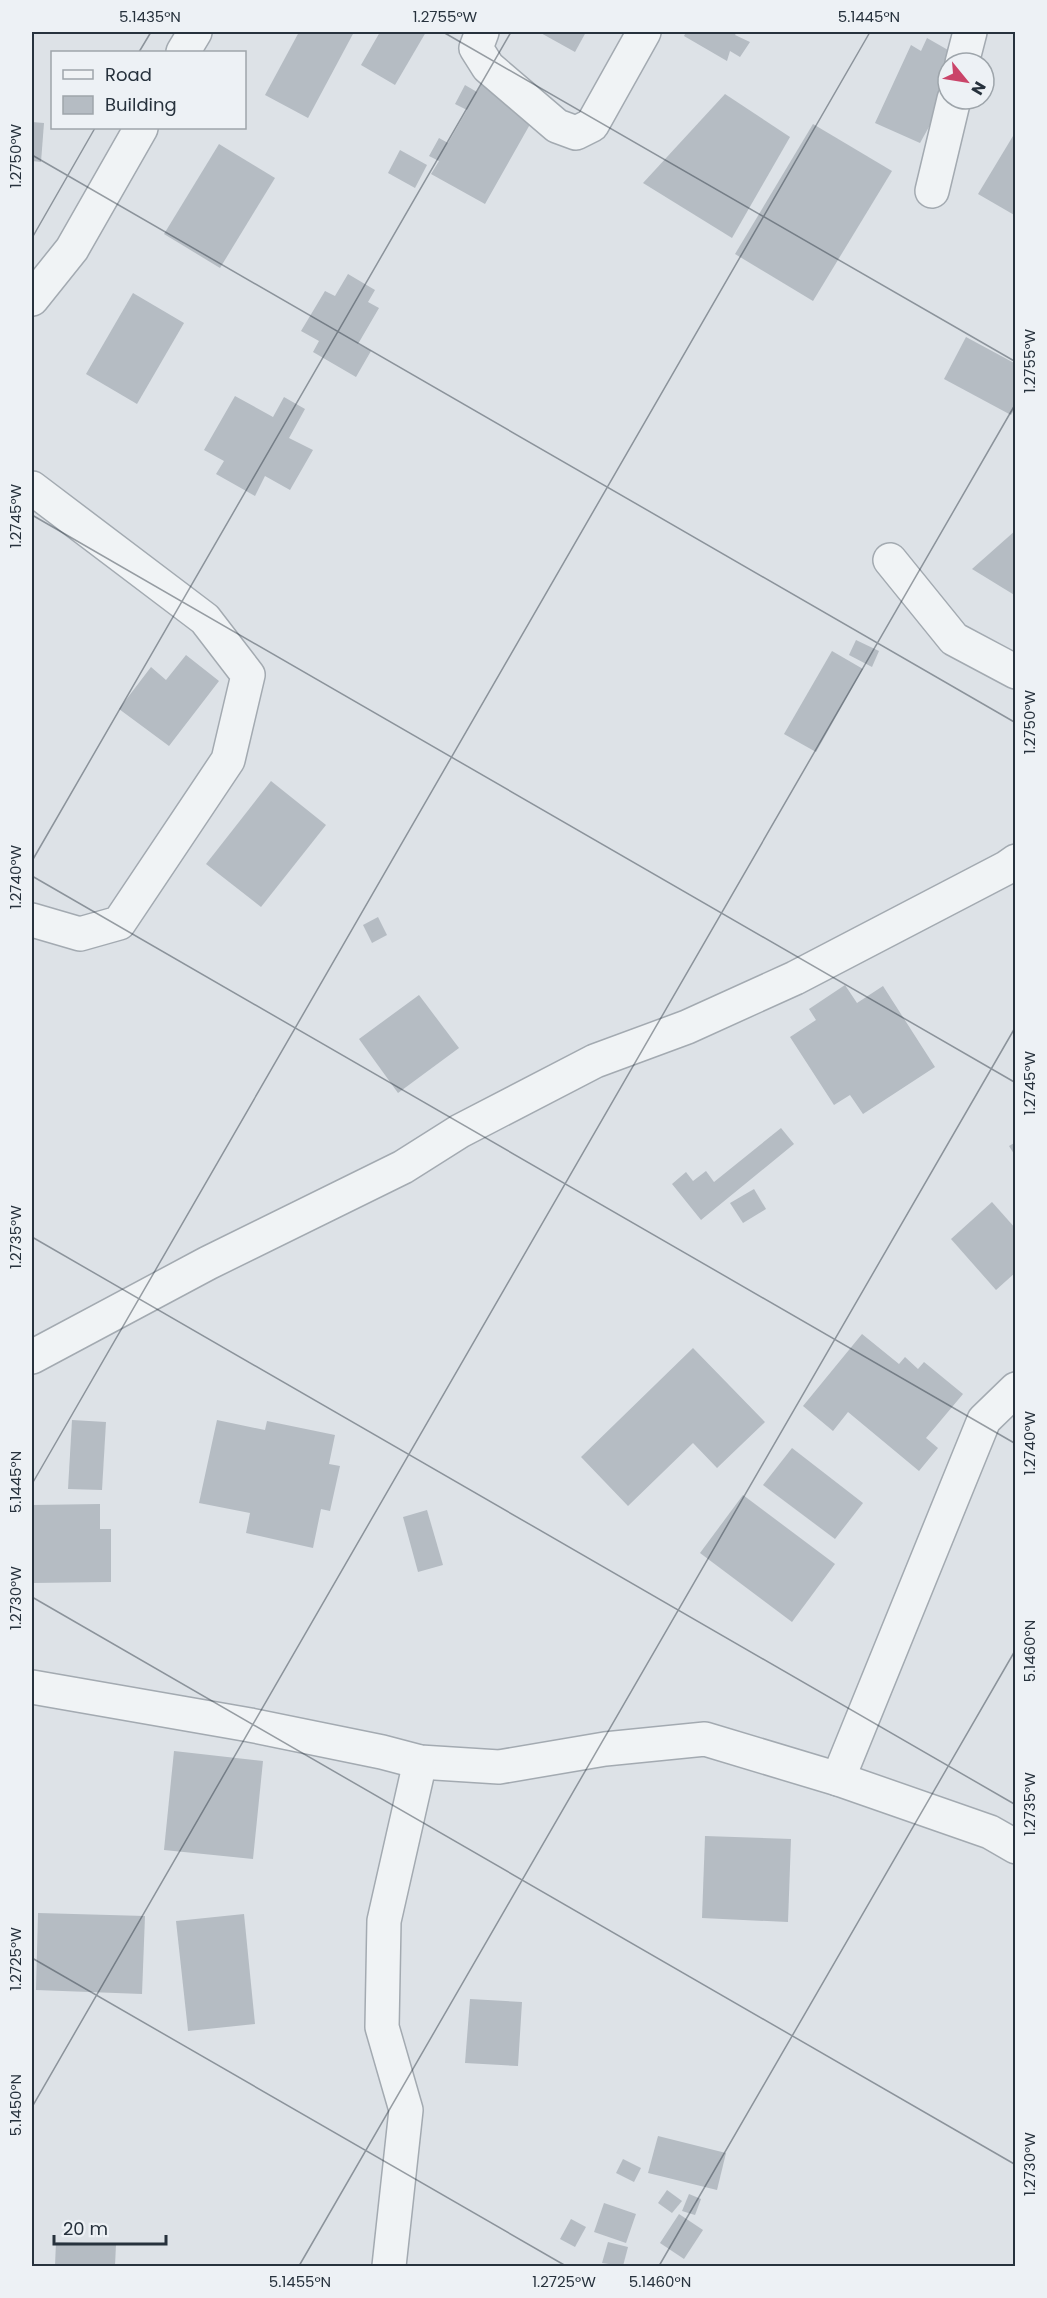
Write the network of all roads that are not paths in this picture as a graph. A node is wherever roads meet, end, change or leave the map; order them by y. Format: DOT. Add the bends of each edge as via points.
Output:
graph roads {
  1 [pos="195,32"];
  2 [pos="482,32"];
  3 [pos="644,32"];
  4 [pos="970,32"];
  5 [pos="184,51"];
  6 [pos="965,51"];
  7 [pos="951,111"];
  8 [pos="140,129"];
  9 [pos="932,191"];
  10 [pos="32,299"];
  11 [pos="32,488"];
  12 [pos="890,560"];
  13 [pos="1016,672"];
  14 [pos="1016,861"];
  15 [pos="32,920"];
  16 [pos="32,1357"];
  17 [pos="1016,1389"];
  18 [pos="32,1687"];
  19 [pos="420,1762"];
  20 [pos="838,1779"];
  21 [pos="1016,1846"];
  22 [pos="389,2266"];
  1 -- 5 [label="street"];
  2 -- 3 [label="street" via="477,48 488,67 558,126 576,133 592,125"];
  4 -- 6 [label="street"];
  7 -- 9 [label="street"];
  8 -- 10 [label="street" via="72,249"];
  11 -- 15 [label="street" via="205,619 248,675 228,759 120,923 80,934"];
  12 -- 13 [label="street" via="954,639"];
  14 -- 16 [label="street" via="795,978 687,1027 595,1061 460,1131 403,1167 208,1263"];
  17 -- 20 [label="street" via="984,1420"];
  18 -- 19 [label="street" via="250,1725"];
  19 -- 20 [label="street" via="499,1767 605,1749 705,1739"];
  19 -- 22 [label="street" via="384,1921 382,2026 406,2110"];
  20 -- 21 [label="street" via="990,1832"];
}
